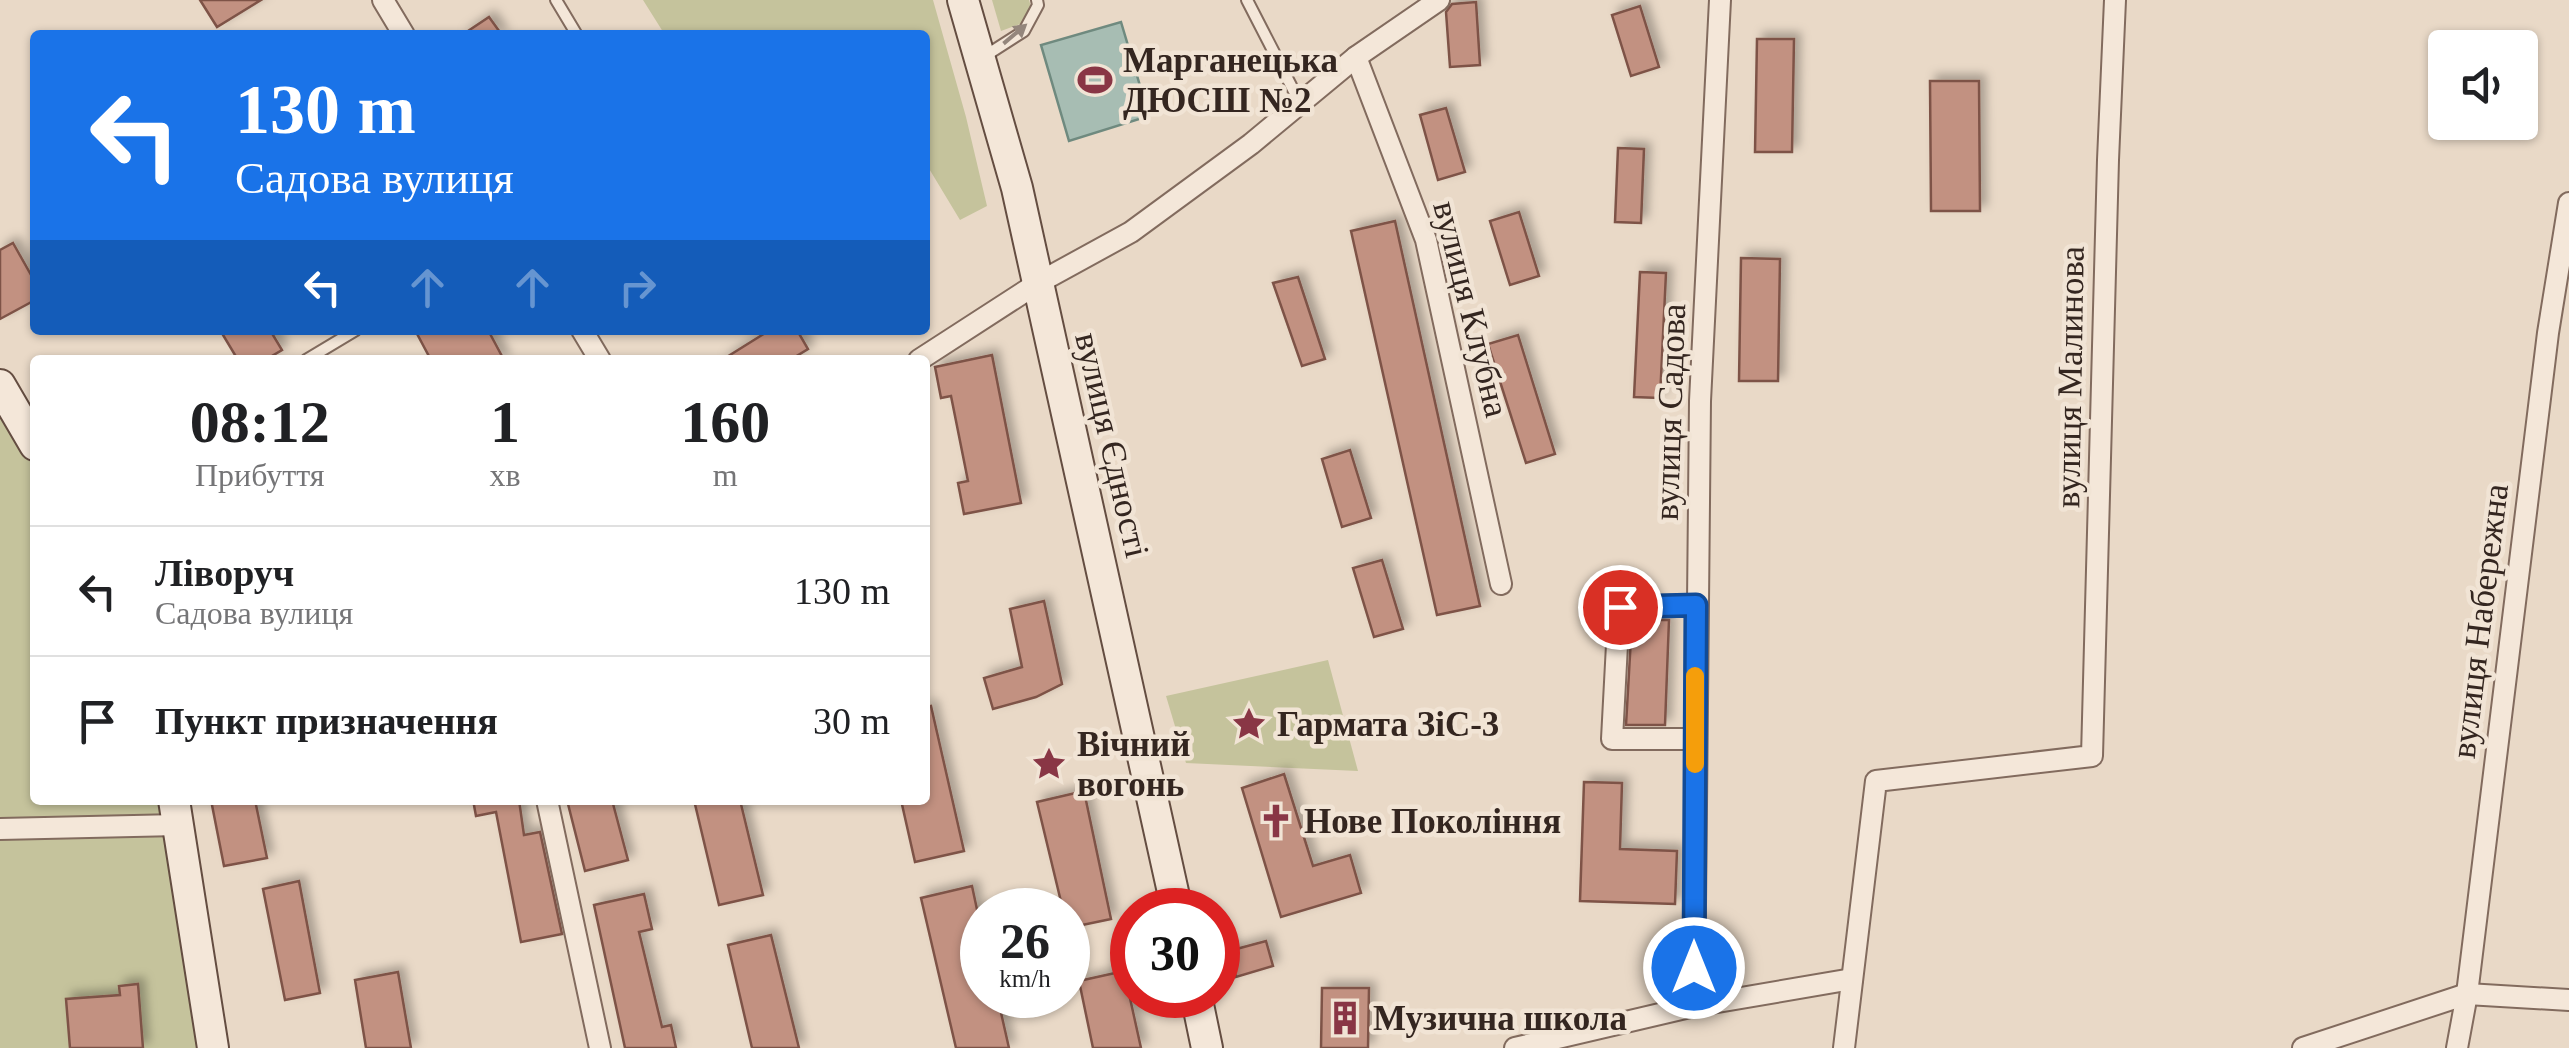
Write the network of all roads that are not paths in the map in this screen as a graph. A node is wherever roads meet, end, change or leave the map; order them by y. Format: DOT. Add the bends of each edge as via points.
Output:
graph roads {
  1 [pos="556,0"];
  2 [pos="964,0"];
  3 [pos="1037,0"];
  4 [pos="1247,0"];
  5 [pos="1439,0"];
  6 [pos="1720,0"];
  7 [pos="2115,0"];
  8 [pos="388,2"];
  9 [pos="402,30"];
  10 [pos="574,30"];
  11 [pos="1356,57"];
  12 [pos="980,59"];
  13 [pos="1300,103"];
  14 [pos="2569,203"];
  15 [pos="1038,283"];
  16 [pos="348,335"];
  17 [pos="314,355"];
  18 [pos="927,355"];
  19 [pos="0,385"];
  20 [pos="30,436"];
  21 [pos="1501,584"];
  22 [pos="1696,605"];
  23 [pos="1695,740"];
  24 [pos="548,805"];
  25 [pos="176,813"];
  26 [pos="0,829"];
  27 [pos="1172,888"];
  28 [pos="1852,980"];
  29 [pos="2467,994"];
  30 [pos="2569,1000"];
  31 [pos="1694,1006"];
  32 [pos="1201,1018"];
  33 [pos="213,1048"];
  34 [pos="600,1048"];
  35 [pos="1208,1048"];
  36 [pos="1515,1048"];
  37 [pos="1844,1048"];
  38 [pos="2303,1048"];
  39 [pos="2457,1048"];
  1 -- 10 [label="lane"];
  2 -- 12 [label="street, вулиця Єдності"];
  12 -- 3 [label="lane, one-way" via="1024,31"];
  4 -- 13 [label="lane"];
  5 -- 11 [label="street"];
  6 -- 22 [label="street, вулиця Садова"];
  7 -- 28 [label="street, вулиця Малинова" via="2092,756 1876,781"];
  8 -- 9 [label="street"];
  11 -- 13 [label="street"];
  11 -- 21 [label="street, вулиця Клубна" via="1426,240"];
  12 -- 15 [label="street, вулиця Єдності"];
  13 -- 15 [label="street" via="1131,232"];
  14 -- 29 [label="street, вулиця Набережна"];
  15 -- 18 [label="street"];
  15 -- 27 [label="street, вулиця Єдності"];
  16 -- 17 [label="lane"];
  19 -- 20 [label="street"];
  22 -- 23 [label="street, вулиця Садова"];
  22 -- 23 [label="street" via="1620,607 1612,739"];
  23 -- 31 [label="street, вулиця Садова"];
  24 -- 34 [label="street"];
  25 -- 26 [label="street"];
  25 -- 33 [label="street"];
  28 -- 31 [label="street"];
  28 -- 37 [label="street"];
  29 -- 30 [label="street"];
  29 -- 38 [label="street"];
  29 -- 39 [label="street, вулиця Набережна"];
  31 -- 36 [label="street"];
  32 -- 35 [label="street"];
}
